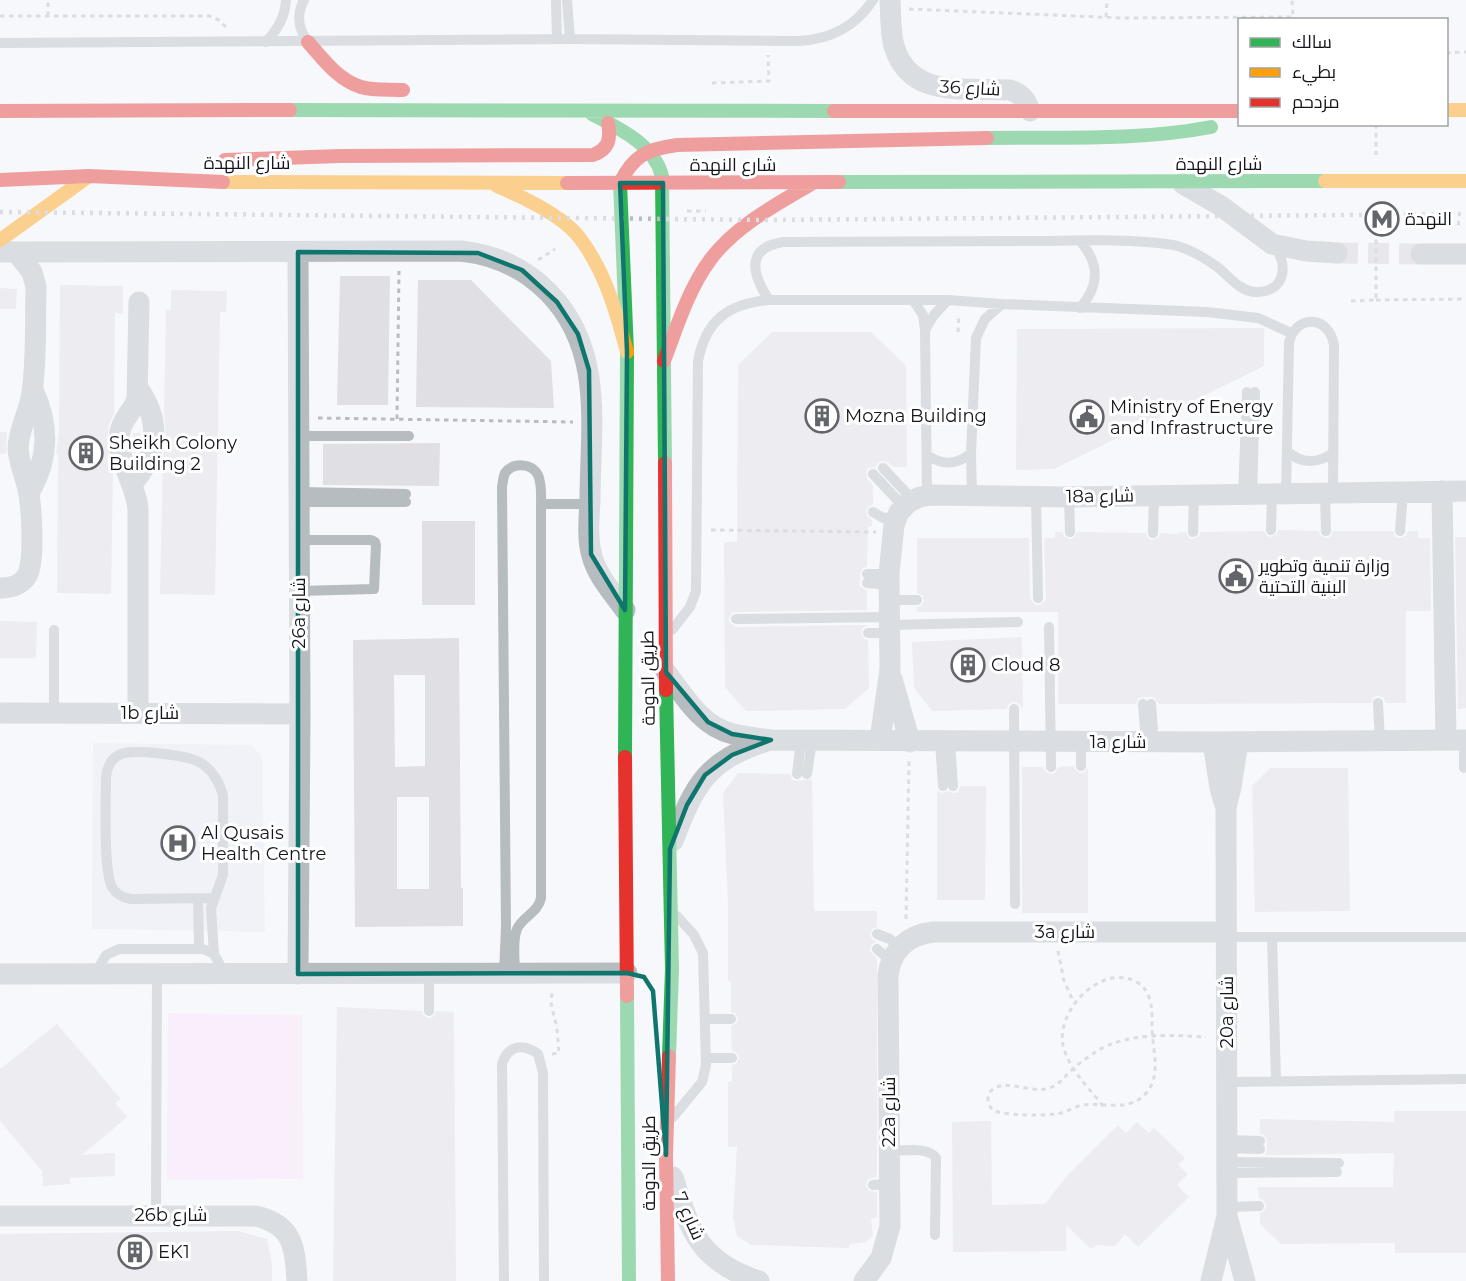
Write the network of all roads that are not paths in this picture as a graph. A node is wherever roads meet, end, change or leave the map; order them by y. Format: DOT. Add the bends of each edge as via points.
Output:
graph roads {
  1 [pos="286,0"];
  2 [pos="304,0"];
  3 [pos="556,0"];
  4 [pos="567,0"];
  5 [pos="873,0"];
  6 [pos="894,4"];
  7 [pos="556,39"];
  8 [pos="570,39"];
  9 [pos="0,42"];
  10 [pos="266,42"];
  11 [pos="308,42"];
  12 [pos="434,109"];
  13 [pos="1448,110"];
  14 [pos="1466,110"];
  15 [pos="0,111"];
  16 [pos="587,111"];
  17 [pos="1030,111"];
  18 [pos="1238,111"];
  19 [pos="1238,121"];
  20 [pos="608,123"];
  21 [pos="648,151"];
  22 [pos="212,161"];
  23 [pos="162,166"];
  24 [pos="89,177"];
  25 [pos="114,178"];
  26 [pos="0,180"];
  27 [pos="1466,181"];
  28 [pos="487,182"];
  29 [pos="814,182"];
  30 [pos="1180,182"];
  31 [pos="620,183"];
  32 [pos="663,183"];
  33 [pos="1080,241"];
  34 [pos="1272,244"];
  35 [pos="5,248"];
  36 [pos="298,252"];
  37 [pos="1337,253"];
  38 [pos="1421,254"];
  39 [pos="1466,254"];
  40 [pos="769,300"];
  41 [pos="913,300"];
  42 [pos="948,300"];
  43 [pos="139,302"];
  44 [pos="1002,304"];
  45 [pos="1080,308"];
  46 [pos="926,330"];
  47 [pos="1292,333"];
  48 [pos="627,352"];
  49 [pos="664,361"];
  50 [pos="138,388"];
  51 [pos="1251,392"];
  52 [pos="298,427"];
  53 [pos="409,433"];
  54 [pos="1287,451"];
  55 [pos="971,453"];
  56 [pos="1333,453"];
  57 [pos="927,455"];
  58 [pos="878,471"];
  59 [pos="132,484"];
  60 [pos="1442,491"];
  61 [pos="1466,491"];
  62 [pos="1403,492"];
  63 [pos="1263,494"];
  64 [pos="1329,494"];
  65 [pos="972,495"];
  66 [pos="1154,495"];
  67 [pos="1194,495"];
  68 [pos="1036,496"];
  69 [pos="1069,496"];
  70 [pos="298,497"];
  71 [pos="406,498"];
  72 [pos="541,504"];
  73 [pos="590,504"];
  74 [pos="906,510"];
  75 [pos="873,512"];
  76 [pos="1271,530"];
  77 [pos="1326,531"];
  78 [pos="1400,531"];
  79 [pos="1070,532"];
  80 [pos="1193,532"];
  81 [pos="1153,533"];
  82 [pos="298,540"];
  83 [pos="867,579"];
  84 [pos="0,588"];
  85 [pos="299,591"];
  86 [pos="1038,598"];
  87 [pos="917,600"];
  88 [pos="889,606"];
  89 [pos="625,610"];
  90 [pos="736,619"];
  91 [pos="1018,622"];
  92 [pos="1049,627"];
  93 [pos="54,630"];
  94 [pos="867,633"];
  95 [pos="666,638"];
  96 [pos="890,669"];
  97 [pos="666,672"];
  98 [pos="1378,703"];
  99 [pos="1147,704"];
  100 [pos="1014,709"];
  101 [pos="0,713"];
  102 [pos="54,713"];
  103 [pos="138,713"];
  104 [pos="300,714"];
  105 [pos="771,740"];
  106 [pos="806,740"];
  107 [pos="880,740"];
  108 [pos="1459,740"];
  109 [pos="1380,741"];
  110 [pos="909,742"];
  111 [pos="945,742"];
  112 [pos="1015,742"];
  113 [pos="1050,742"];
  114 [pos="1081,742"];
  115 [pos="1150,742"];
  116 [pos="1213,742"];
  117 [pos="1238,742"];
  118 [pos="1050,766"];
  119 [pos="1081,766"];
  120 [pos="1464,768"];
  121 [pos="802,774"];
  122 [pos="948,786"];
  123 [pos="1226,808"];
  124 [pos="670,849"];
  125 [pos="213,898"];
  126 [pos="198,899"];
  127 [pos="1015,904"];
  128 [pos="671,910"];
  129 [pos="506,927"];
  130 [pos="518,927"];
  131 [pos="877,934"];
  132 [pos="1226,934"];
  133 [pos="1272,937"];
  134 [pos="1466,938"];
  135 [pos="199,949"];
  136 [pos="893,950"];
  137 [pos="214,954"];
  138 [pos="429,973"];
  139 [pos="509,973"];
  140 [pos="0,974"];
  141 [pos="95,974"];
  142 [pos="157,974"];
  143 [pos="225,974"];
  144 [pos="298,974"];
  145 [pos="635,975"];
  146 [pos="429,1011"];
  147 [pos="705,1019"];
  148 [pos="731,1019"];
  149 [pos="656,1024"];
  150 [pos="706,1058"];
  151 [pos="732,1058"];
  152 [pos="1466,1079"];
  153 [pos="1276,1081"];
  154 [pos="1227,1082"];
  155 [pos="667,1125"];
  156 [pos="885,1142"];
  157 [pos="1260,1145"];
  158 [pos="666,1155"];
  159 [pos="1227,1156"];
  160 [pos="1338,1168"];
  161 [pos="1259,1206"];
  162 [pos="1228,1211"];
  163 [pos="156,1214"];
  164 [pos="0,1216"];
  165 [pos="935,1235"];
  166 [pos="628,1280"];
  167 [pos="297,1281"];
  168 [pos="504,1281"];
  169 [pos="544,1281"];
  170 [pos="668,1281"];
  171 [pos="759,1281"];
  172 [pos="864,1281"];
  173 [pos="1211,1281"];
  174 [pos="1245,1281"];
  1 -- 10 [label="lane" via="280,24"];
  2 -- 11 [label="lane" via="299,24"];
  3 -- 7 [label="lane"];
  4 -- 8 [label="lane"];
  5 -- 8 [label="lane" via="857,20 835,34 812,40"];
  6 -- 17 [label="street, شارع 36" via="894,44 912,74 932,86 1010,90 1019,93"];
  7 -- 8 [label="lane"];
  7 -- 11 [label="lane"];
  9 -- 10 [label="lane"];
  10 -- 11 [label="lane"];
  11 -- 12 [label="main road" via="333,70 351,83 419,95"];
  12 -- 15 [label="main road"];
  12 -- 16 [label="main road"];
  13 -- 14 [label="main road"];
  16 -- 17 [label="main road"];
  16 -- 20 [label="main road, طريق الدوحة"];
  17 -- 18 [label="main road"];
  19 -- 21 [label="main road" via="1147,135 703,143"];
  20 -- 21 [label="main road, طريق الدوحة"];
  20 -- 22 [label="main road" via="608,146 593,155"];
  21 -- 31 [label="main road" via="630,164"];
  21 -- 32 [label="main road, طريق الدوحة" via="659,166"];
  23 -- 25 [label="main road"];
  24 -- 25 [label="main road, شارع النهدة"];
  24 -- 26 [label="main road, شارع النهدة"];
  24 -- 35 [label="main road"];
  25 -- 28 [label="main road, شارع النهدة"];
  27 -- 30 [label="main road, شارع النهدة"];
  28 -- 31 [label="main road, شارع النهدة"];
  28 -- 48 [label="main road" via="518,195 578,236 603,276"];
  29 -- 30 [label="main road, شارع النهدة"];
  29 -- 32 [label="main road, شارع النهدة"];
  29 -- 49 [label="main road" via="774,205 712,259 702,273"];
  30 -- 34 [label="street" via="1221,206"];
  31 -- 32 [label="main road, شارع النهدة"];
  31 -- 48 [label="main road, طريق الدوحة"];
  32 -- 49 [label="main road, طريق الدوحة"];
  33 -- 34 [label="lane" via="1180,247 1201,256 1246,290 1256,292 1268,290 1284,272 1283,260"];
  33 -- 40 [label="lane" via="774,243 755,263 757,281"];
  33 -- 45 [label="lane" via="1094,262 1095,275 1091,293"];
  34 -- 37 [label="street"];
  35 -- 36 [label="street"];
  35 -- 84 [label="street" via="32,272 36,282 33,390 18,449 29,493 30,569 20,583"];
  36 -- 52 [label="street, 26a شارع"];
  36 -- 73 [label="street" via="478,253 509,263 537,281 569,317 585,352 591,390"];
  38 -- 39 [label="street"];
  40 -- 41 [label="lane"];
  40 -- 95 [label="lane" via="731,309 711,326 700,349 695,597"];
  41 -- 42 [label="lane"];
  41 -- 46 [label="lane" via="923,315"];
  42 -- 44 [label="lane"];
  42 -- 46 [label="lane"];
  43 -- 50 [label="street"];
  44 -- 45 [label="lane"];
  44 -- 55 [label="lane" via="985,319 977,333"];
  45 -- 47 [label="lane" via="1249,315"];
  46 -- 57 [label="lane"];
  47 -- 54 [label="lane"];
  47 -- 56 [label="lane" via="1298,326 1318,322 1332,335"];
  48 -- 89 [label="main road, طريق الدوحة"];
  49 -- 95 [label="main road, طريق الدوحة"];
  50 -- 59 [label="street" via="135,405 123,422 119,439"];
  50 -- 59 [label="street" via="147,400 155,429 149,459"];
  51 -- 63 [label="lane"];
  52 -- 53 [label="lane"];
  52 -- 70 [label="street, 26a شارع"];
  54 -- 56 [label="lane" via="1309,461"];
  54 -- 63 [label="lane"];
  55 -- 57 [label="lane" via="955,463 935,461"];
  55 -- 65 [label="lane"];
  56 -- 64 [label="lane"];
  57 -- 74 [label="lane"];
  58 -- 74 [label="lane"];
  59 -- 103 [label="street" via="138,509"];
  60 -- 61 [label="street, 18a شارع"];
  60 -- 62 [label="street, 18a شارع"];
  60 -- 108 [label="street"];
  62 -- 64 [label="street, 18a شارع"];
  62 -- 78 [label="lane"];
  63 -- 64 [label="street, 18a شارع"];
  63 -- 67 [label="street, 18a شارع"];
  63 -- 76 [label="lane"];
  64 -- 77 [label="lane"];
  65 -- 68 [label="street, 18a شارع"];
  65 -- 74 [label="street, 18a شارع"];
  66 -- 67 [label="street, 18a شارع"];
  66 -- 69 [label="street, 18a شارع"];
  66 -- 81 [label="lane"];
  67 -- 80 [label="lane"];
  68 -- 69 [label="street, 18a شارع"];
  68 -- 86 [label="lane"];
  69 -- 79 [label="lane"];
  70 -- 71 [label="lane"];
  70 -- 82 [label="street, 26a شارع"];
  72 -- 73 [label="lane"];
  72 -- 129 [label="lane" via="539,477 534,470 520,465 506,472 502,487"];
  72 -- 130 [label="lane" via="541,898 537,909"];
  73 -- 89 [label="street" via="594,563"];
  74 -- 75 [label="lane" via="883,518"];
  74 -- 88 [label="street"];
  82 -- 85 [label="street, 26a شارع"];
  82 -- 85 [label="lane" via="371,540 376,545 374,589"];
  83 -- 88 [label="lane"];
  85 -- 104 [label="street, 26a شارع"];
  87 -- 88 [label="lane"];
  88 -- 90 [label="lane"];
  88 -- 91 [label="lane"];
  88 -- 94 [label="lane"];
  88 -- 96 [label="street"];
  89 -- 145 [label="main road, طريق الدوحة"];
  92 -- 113 [label="lane"];
  93 -- 102 [label="lane"];
  95 -- 97 [label="main road, طريق الدوحة"];
  96 -- 107 [label="street"];
  96 -- 110 [label="street"];
  97 -- 105 [label="street, 1a شارع" via="708,722 732,734"];
  97 -- 124 [label="main road, طريق الدوحة"];
  98 -- 109 [label="lane"];
  99 -- 115 [label="lane"];
  100 -- 112 [label="lane"];
  101 -- 102 [label="street, 1b شارع"];
  102 -- 103 [label="street, 1b شارع"];
  103 -- 104 [label="street, 1b شارع"];
  104 -- 144 [label="street, 26a شارع"];
  105 -- 106 [label="street, 1a شارع"];
  105 -- 124 [label="street, 1a شارع" via="732,755 705,775 687,805"];
  106 -- 107 [label="street, 1a شارع"];
  106 -- 121 [label="lane"];
  107 -- 110 [label="street, 1a شارع"];
  108 -- 109 [label="street, 1a شارع"];
  108 -- 120 [label="lane"];
  109 -- 117 [label="street, 1a شارع"];
  110 -- 111 [label="street, 1a شارع"];
  111 -- 112 [label="street, 1a شارع"];
  111 -- 122 [label="lane"];
  112 -- 113 [label="street, 1a شارع"];
  112 -- 127 [label="lane"];
  113 -- 114 [label="street, 1a شارع"];
  113 -- 118 [label="lane"];
  114 -- 115 [label="street, 1a شارع"];
  114 -- 119 [label="lane"];
  115 -- 116 [label="street, 1a شارع"];
  116 -- 117 [label="street, 1a شارع"];
  116 -- 123 [label="street, 20a شارع"];
  117 -- 123 [label="street, 20a شارع"];
  123 -- 132 [label="street, 20a شارع"];
  124 -- 128 [label="main road, طريق الدوحة"];
  125 -- 126 [label="lane"];
  125 -- 126 [label="lane" via="223,867 223,795 214,775 187,756 120,754 110,764 106,777 111,885 119,895 131,899"];
  125 -- 137 [label="lane"];
  126 -- 135 [label="lane"];
  128 -- 147 [label="lane" via="701,947"];
  128 -- 155 [label="main road, طريق الدوحة"];
  129 -- 130 [label="lane"];
  129 -- 139 [label="lane"];
  130 -- 139 [label="lane"];
  131 -- 136 [label="lane" via="890,939"];
  132 -- 133 [label="lane"];
  132 -- 136 [label="street, 3a شارع" via="933,932 923,933"];
  132 -- 154 [label="street, 20a شارع"];
  133 -- 134 [label="lane"];
  133 -- 153 [label="lane"];
  135 -- 137 [label="lane"];
  135 -- 141 [label="lane" via="114,951 103,959"];
  136 -- 156 [label="street, 22a شارع" via="888,976"];
  137 -- 143 [label="lane"];
  138 -- 139 [label="street"];
  138 -- 144 [label="street"];
  138 -- 146 [label="lane"];
  139 -- 145 [label="street"];
  140 -- 141 [label="street"];
  141 -- 142 [label="street"];
  142 -- 143 [label="street"];
  142 -- 163 [label="lane"];
  143 -- 144 [label="street"];
  145 -- 166 [label="main road, طريق الدوحة"];
  147 -- 148 [label="lane"];
  147 -- 150 [label="lane"];
  149 -- 158 [label="main road"];
  150 -- 151 [label="lane"];
  150 -- 155 [label="lane" via="702,1082"];
  152 -- 153 [label="lane"];
  153 -- 154 [label="lane"];
  154 -- 159 [label="street, 20a شارع"];
  155 -- 158 [label="main road, طريق الدوحة"];
  156 -- 165 [label="lane" via="927,1152 936,1158"];
  156 -- 172 [label="street, 22a شارع" via="881,1185 889,1237 881,1258"];
  157 -- 159 [label="lane"];
  158 -- 170 [label="main road, طريق الدوحة"];
  158 -- 171 [label="street, شارع 7" via="698,1242 728,1269"];
  159 -- 160 [label="lane"];
  159 -- 162 [label="street, 20a شارع"];
  161 -- 162 [label="lane"];
  162 -- 173 [label="street, 20a شارع"];
  162 -- 174 [label="street, 20a شارع"];
  163 -- 164 [label="street, 26b شارع"];
  163 -- 167 [label="street, 26b شارع" via="267,1219 288,1235"];
  168 -- 169 [label="lane" via="502,1064 505,1054 520,1047 538,1054 543,1073"];
}
